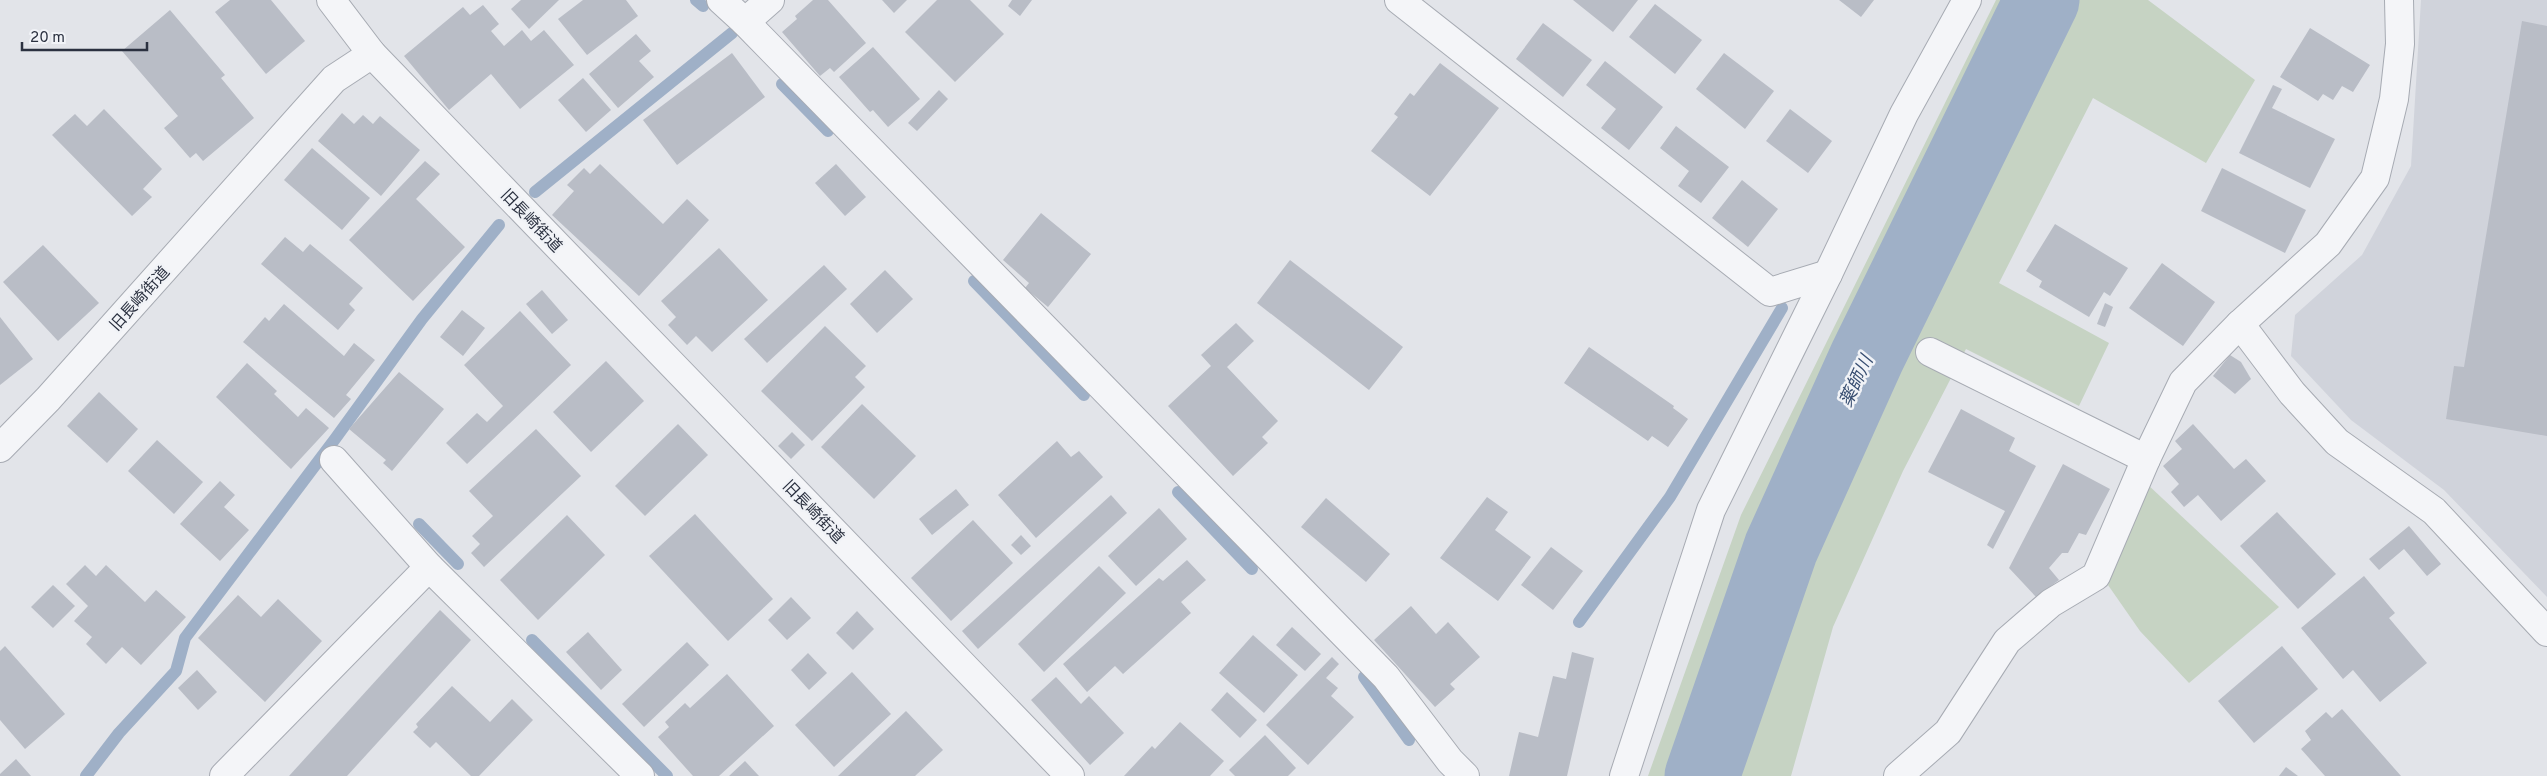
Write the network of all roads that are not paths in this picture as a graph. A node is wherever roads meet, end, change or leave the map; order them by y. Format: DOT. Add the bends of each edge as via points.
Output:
graph roads {
  1 [pos="331,0"];
  2 [pos="721,0"];
  3 [pos="770,0"];
  4 [pos="1400,0"];
  5 [pos="1967,0"];
  6 [pos="2399,0"];
  7 [pos="745,22"];
  8 [pos="372,54"];
  9 [pos="1828,274"];
  10 [pos="2240,324"];
  11 [pos="1930,352"];
  12 [pos="0,448"];
  13 [pos="2146,459"];
  14 [pos="334,460"];
  15 [pos="429,567"];
  16 [pos="2547,632"];
  17 [pos="224,776"];
  18 [pos="640,776"];
  19 [pos="1070,776"];
  20 [pos="1465,776"];
  21 [pos="1624,776"];
  22 [pos="1898,776"];
  1 -- 8 [label="street"];
  2 -- 7 [label="street"];
  3 -- 7 [label="street"];
  4 -- 9 [label="street" via="1770,292"];
  5 -- 9 [label="street" via="1904,114"];
  6 -- 10 [label="street" via="2400,44 2394,99 2375,178 2328,244"];
  7 -- 20 [label="street" via="1386,677"];
  8 -- 12 [label="street, 旧長崎街道" via="334,79 48,399"];
  8 -- 19 [label="street, 旧長崎街道"];
  9 -- 21 [label="street" via="1711,510"];
  10 -- 13 [label="street" via="2183,382"];
  10 -- 16 [label="street" via="2292,393 2337,442 2434,511"];
  11 -- 13 [label="street"];
  13 -- 22 [label="street" via="2096,576 2051,603 2007,641 1948,732"];
  14 -- 15 [label="street"];
  15 -- 17 [label="street"];
  15 -- 18 [label="street"];
}
